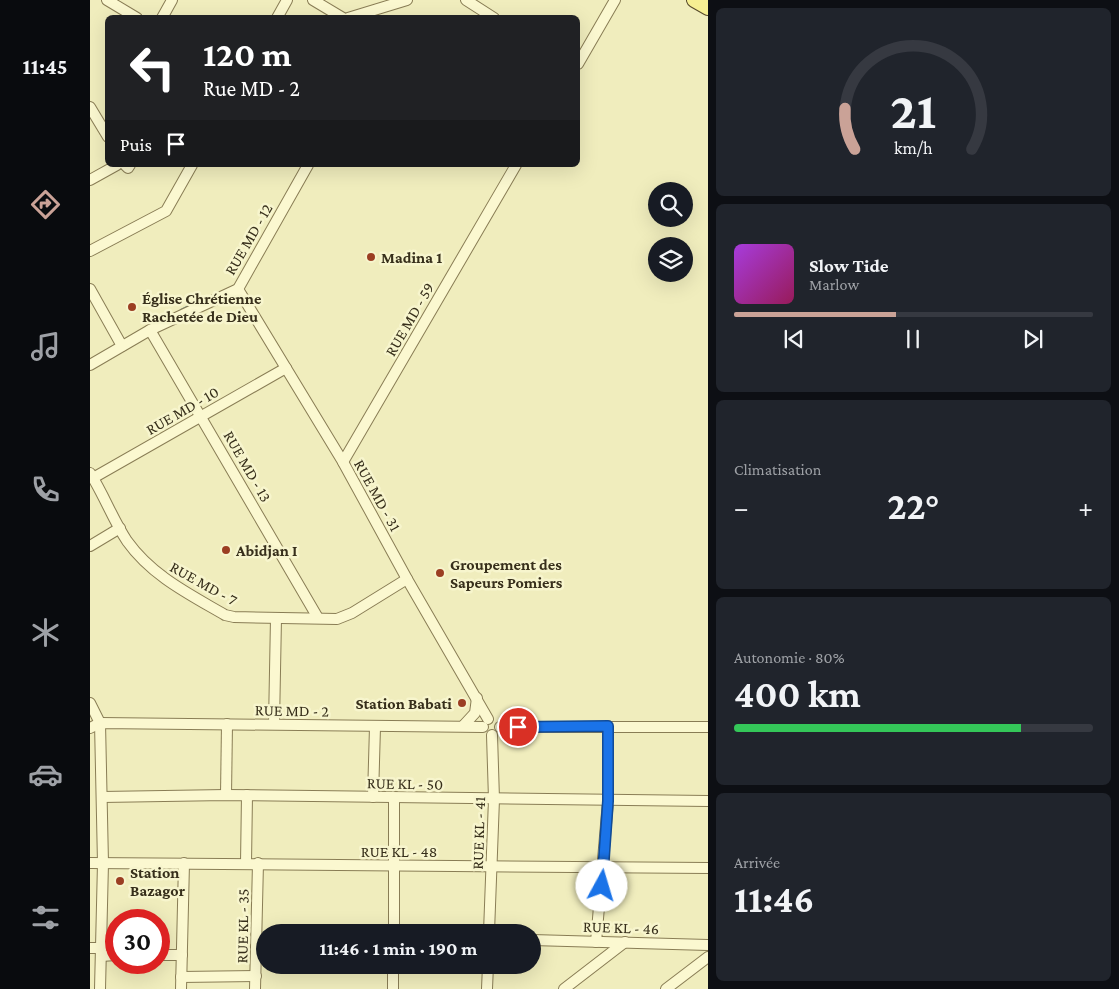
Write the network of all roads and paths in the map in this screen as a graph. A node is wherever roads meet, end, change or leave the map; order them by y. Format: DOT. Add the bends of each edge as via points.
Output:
graph roads {
  1 [pos="107,0"];
  2 [pos="172,0"];
  3 [pos="287,0"];
  4 [pos="313,0"];
  5 [pos="407,0"];
  6 [pos="466,0"];
  7 [pos="615,0"];
  8 [pos="694,0"];
  9 [pos="708,8"];
  10 [pos="132,15"];
  11 [pos="164,15"];
  12 [pos="279,15"];
  13 [pos="338,15"];
  14 [pos="358,15"];
  15 [pos="489,15"];
  16 [pos="580,61"];
  17 [pos="90,106"];
  18 [pos="105,132"];
  19 [pos="113,167"];
  20 [pos="191,167"];
  21 [pos="307,167"];
  22 [pos="515,167"];
  23 [pos="90,180"];
  24 [pos="90,251"];
  25 [pos="90,289"];
  26 [pos="238,289"];
  27 [pos="150,330"];
  28 [pos="122,346"];
  29 [pos="90,365"];
  30 [pos="286,368"];
  31 [pos="202,416"];
  32 [pos="343,462"];
  33 [pos="92,476"];
  34 [pos="120,528"];
  35 [pos="90,546"];
  36 [pos="407,579"];
  37 [pos="276,618"];
  38 [pos="318,618"];
  39 [pos="476,697"];
  40 [pos="90,703"];
  41 [pos="100,723"];
  42 [pos="485,723"];
  43 [pos="227,724"];
  44 [pos="274,724"];
  45 [pos="463,726"];
  46 [pos="608,726"];
  47 [pos="375,727"];
  48 [pos="500,727"];
  49 [pos="708,727"];
  50 [pos="90,728"];
  51 [pos="492,735"];
  52 [pos="226,795"];
  53 [pos="247,795"];
  54 [pos="102,797"];
  55 [pos="373,797"];
  56 [pos="394,798"];
  57 [pos="494,799"];
  58 [pos="608,801"];
  59 [pos="708,801"];
  60 [pos="90,863"];
  61 [pos="103,863"];
  62 [pos="184,863"];
  63 [pos="246,863"];
  64 [pos="258,863"];
  65 [pos="492,866"];
  66 [pos="394,867"];
  67 [pos="604,867"];
  68 [pos="708,868"];
  69 [pos="261,924"];
  70 [pos="394,924"];
  71 [pos="489,924"];
  72 [pos="541,940"];
  73 [pos="596,942"];
  74 [pos="625,942"];
  75 [pos="708,945"];
  76 [pos="90,948"];
  77 [pos="101,952"];
  78 [pos="105,953"];
  79 [pos="170,955"];
  80 [pos="182,955"];
  81 [pos="708,956"];
  82 [pos="393,974"];
  83 [pos="488,974"];
  84 [pos="256,976"];
  85 [pos="181,977"];
  86 [pos="100,989"];
  87 [pos="181,989"];
  88 [pos="255,989"];
  89 [pos="393,989"];
  90 [pos="487,989"];
  91 [pos="564,989"];
  92 [pos="666,989"];
  1 -- 10 [label="street"];
  2 -- 11 [label="street"];
  3 -- 12 [label="street"];
  4 -- 13 [label="street"];
  5 -- 14 [label="street"];
  6 -- 15 [label="street"];
  7 -- 16 [label="street"];
  8 -- 9 [label="main road"];
  17 -- 18 [label="street"];
  19 -- 23 [label="street"];
  20 -- 24 [label="street" via="166,210"];
  21 -- 26 [label="street, RUE MD - 12"];
  22 -- 32 [label="street, RUE MD - 59"];
  25 -- 28 [label="street"];
  26 -- 27 [label="street, RUE MD - 12"];
  26 -- 30 [label="street, RUE MD - 31"];
  27 -- 28 [label="street, RUE MD - 12"];
  27 -- 31 [label="street, RUE MD - 13"];
  28 -- 29 [label="street, RUE MD - 12"];
  30 -- 31 [label="street, RUE MD - 10"];
  30 -- 32 [label="street, RUE MD - 31"];
  31 -- 33 [label="street, RUE MD - 10"];
  31 -- 38 [label="street, RUE MD - 13"];
  32 -- 36 [label="street, RUE MD - 31"];
  33 -- 34 [label="street, RUE MD - 7"];
  34 -- 35 [label="street"];
  34 -- 37 [label="street, RUE MD - 7" via="134,551 150,568 225,615"];
  36 -- 38 [label="street, RUE MD - 7" via="344,618"];
  36 -- 39 [label="street, RUE MD - 31"];
  37 -- 38 [label="street, RUE MD - 7"];
  37 -- 44 [label="street"];
  39 -- 42 [label="street, RUE MD - 31"];
  39 -- 45 [label="street" via="475,713"];
  40 -- 41 [label="street"];
  41 -- 43 [label="street, RUE MD - 2"];
  41 -- 50 [label="street"];
  41 -- 54 [label="street"];
  42 -- 45 [label="street, RUE MD - 2"];
  42 -- 48 [label="street" via="496,720"];
  42 -- 51 [label="street" via="486,734"];
  43 -- 44 [label="street, RUE MD - 2"];
  43 -- 52 [label="street"];
  44 -- 47 [label="street, RUE MD - 2"];
  45 -- 47 [label="street, RUE MD - 2"];
  46 -- 48 [label="street"];
  46 -- 49 [label="street"];
  46 -- 58 [label="street"];
  47 -- 55 [label="street"];
  48 -- 51 [label="street"];
  51 -- 57 [label="street, RUE KL - 41"];
  52 -- 53 [label="street, RUE KL - 50"];
  52 -- 54 [label="street, RUE KL - 50"];
  53 -- 55 [label="street, RUE KL - 50"];
  53 -- 63 [label="street"];
  54 -- 61 [label="street"];
  55 -- 56 [label="street, RUE KL - 50"];
  56 -- 57 [label="street, RUE KL - 50"];
  56 -- 66 [label="street"];
  57 -- 58 [label="street, RUE KL - 50"];
  57 -- 65 [label="street, RUE KL - 41"];
  58 -- 59 [label="street, RUE KL - 50"];
  58 -- 67 [label="street"];
  60 -- 61 [label="street, RUE KL - 48"];
  61 -- 62 [label="street, RUE KL - 48"];
  61 -- 77 [label="street"];
  62 -- 63 [label="street, RUE KL - 48"];
  62 -- 80 [label="street"];
  63 -- 64 [label="street, RUE KL - 48"];
  64 -- 66 [label="street, RUE KL - 48"];
  64 -- 69 [label="street, RUE KL - 35"];
  65 -- 66 [label="street, RUE KL - 48"];
  65 -- 67 [label="street, RUE KL - 48"];
  65 -- 71 [label="street, RUE KL - 41"];
  66 -- 70 [label="street"];
  67 -- 68 [label="street, RUE KL - 48"];
  67 -- 73 [label="street"];
  72 -- 73 [label="street, RUE KL - 46"];
  73 -- 74 [label="street, RUE KL - 46"];
  74 -- 75 [label="street, RUE KL - 46"];
  74 -- 91 [label="street"];
  76 -- 77 [label="street"];
  77 -- 78 [label="street"];
  77 -- 86 [label="street"];
  79 -- 80 [label="street"];
  80 -- 85 [label="street"];
  81 -- 92 [label="street"];
  82 -- 89 [label="street"];
  83 -- 90 [label="street"];
  84 -- 85 [label="street"];
  84 -- 88 [label="street, RUE KL - 35"];
  85 -- 87 [label="street"];
}
